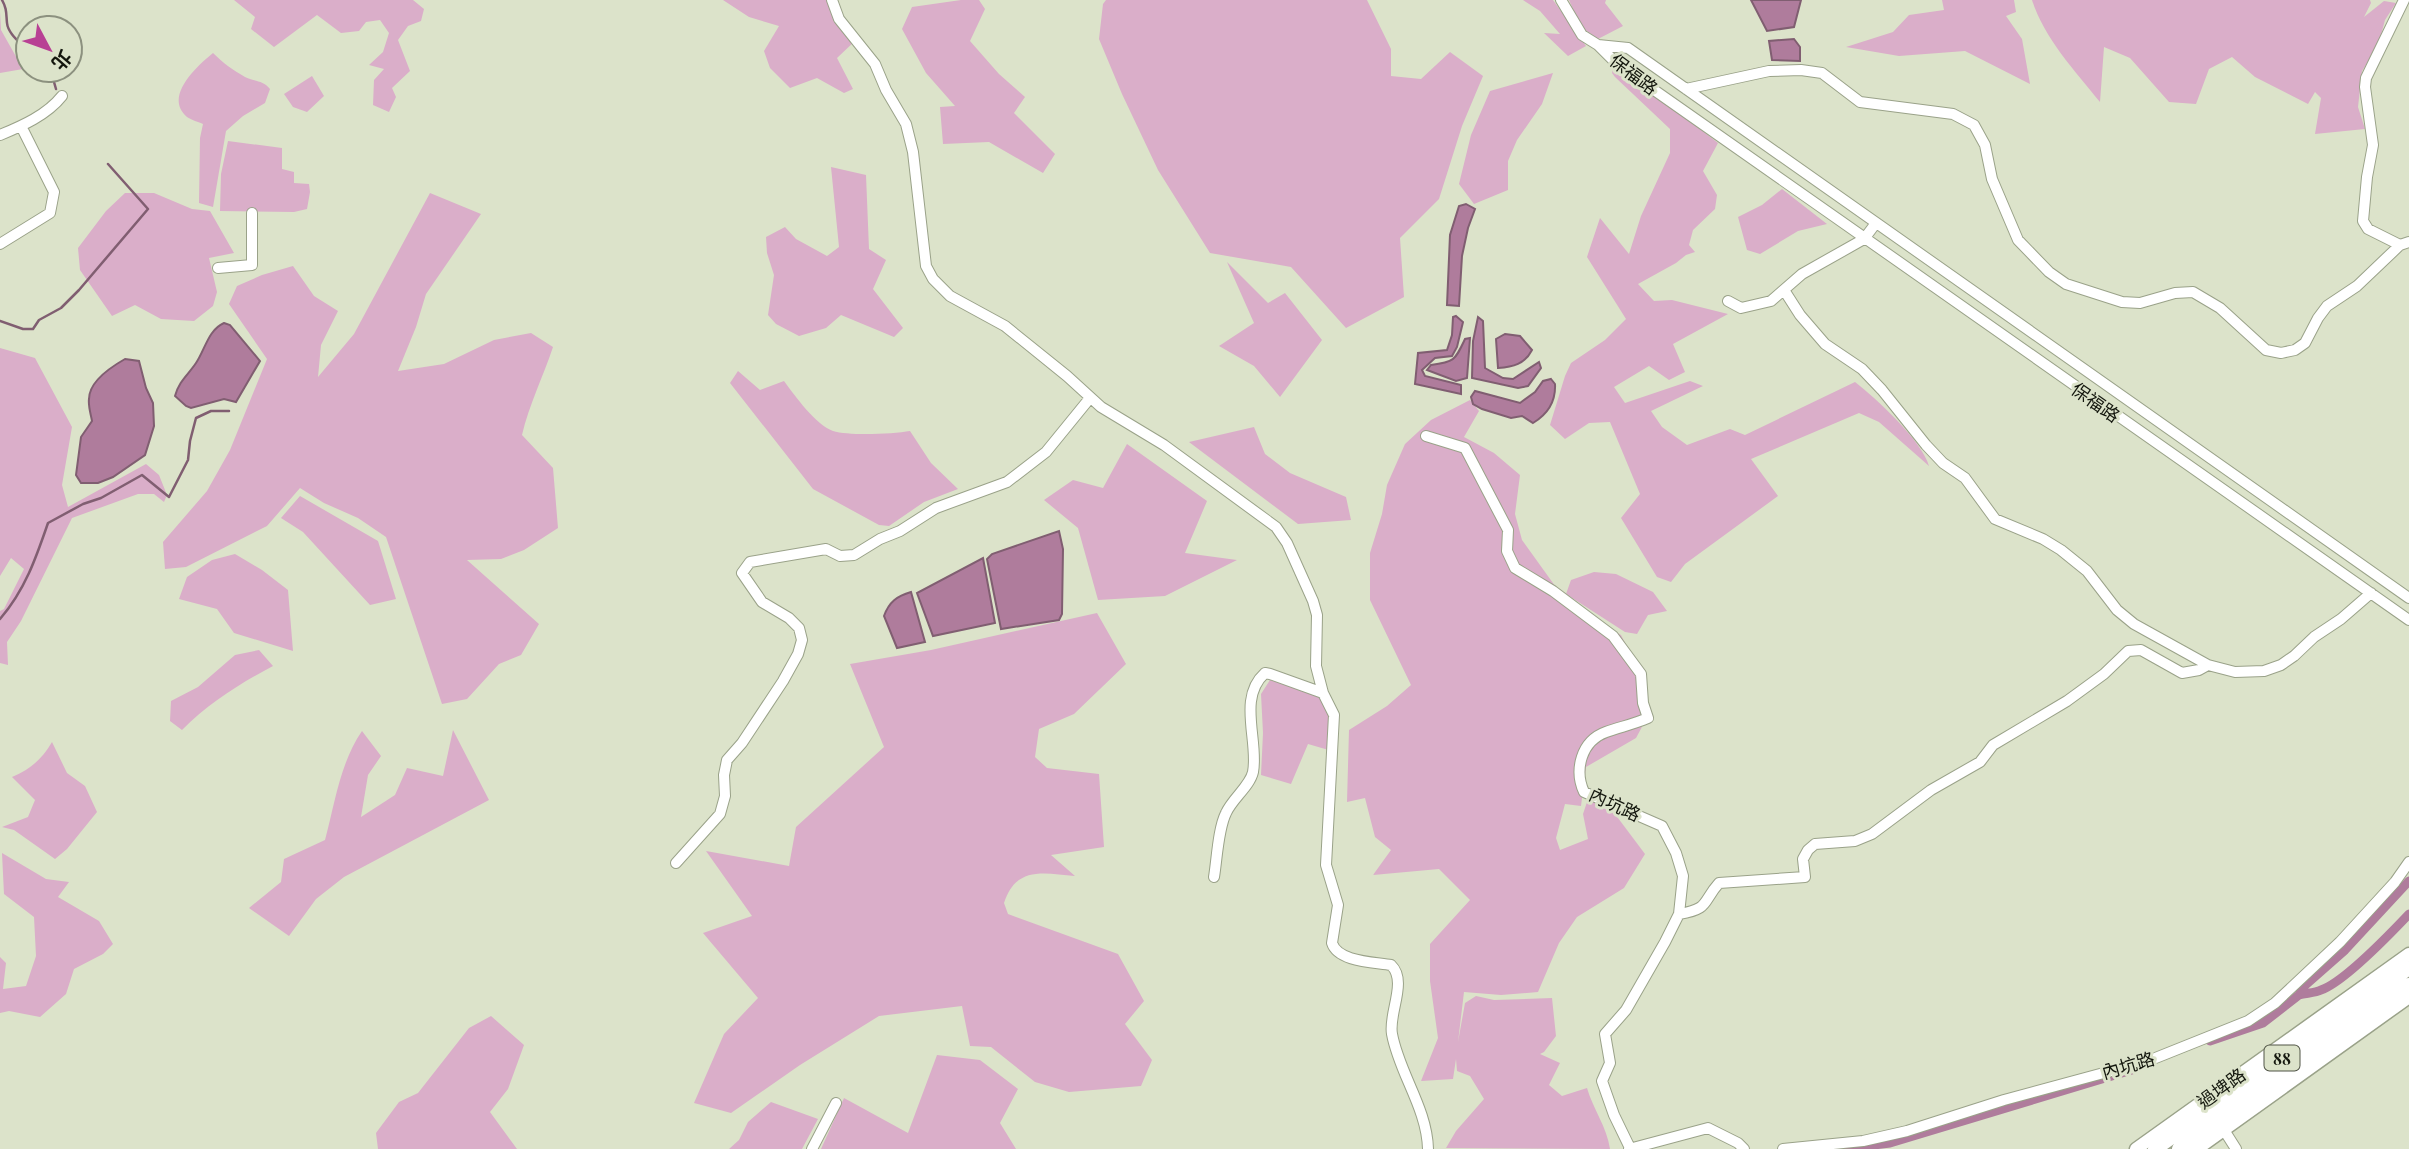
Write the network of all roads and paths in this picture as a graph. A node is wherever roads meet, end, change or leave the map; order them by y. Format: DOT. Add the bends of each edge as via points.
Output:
graph roads {
  1 [pos="832,0"];
  2 [pos="1561,0"];
  3 [pos="2404,0"];
  4 [pos="1598,45"];
  5 [pos="1686,89"];
  6 [pos="62,96"];
  7 [pos="21,126"];
  8 [pos="0,135"];
  9 [pos="253,213"];
  10 [pos="1876,223"];
  11 [pos="1864,239"];
  12 [pos="0,244"];
  13 [pos="2404,244"];
  14 [pos="218,268"];
  15 [pos="1784,290"];
  16 [pos="1728,301"];
  17 [pos="1090,398"];
  18 [pos="1426,436"];
  19 [pos="2371,593"];
  20 [pos="2409,598"];
  21 [pos="2409,620"];
  22 [pos="2208,665"];
  23 [pos="1323,693"];
  24 [pos="2409,862"];
  25 [pos="676,863"];
  26 [pos="1214,877"];
  27 [pos="1679,914"];
  28 [pos="2409,954"];
  29 [pos="2409,968"];
  30 [pos="2409,985"];
  31 [pos="2409,997"];
  32 [pos="836,1103"];
  33 [pos="2224,1130"];
  34 [pos="1629,1148"];
  35 [pos="813,1149"];
  36 [pos="1428,1149"];
  37 [pos="1744,1149"];
  38 [pos="1783,1149"];
  39 [pos="2136,1149"];
  40 [pos="2155,1149"];
  41 [pos="2179,1149"];
  42 [pos="2197,1149"];
  43 [pos="2236,1149"];
  1 -- 17 [label="street" via="839,19 875,64 906,124 928,272 950,296 1005,326"];
  2 -- 4 [label="street" via="1576,27"];
  3 -- 13 [label="street" via="2366,78 2373,145 2363,221 2368,229"];
  4 -- 5 [label="street, 保福路" via="1628,48"];
  4 -- 11 [label="street, 保福路" via="1617,64"];
  5 -- 10 [label="street, 保福路"];
  5 -- 13 [label="street" via="1769,71 1801,70 1822,73 1860,102 1953,114 1974,125 2018,240 2049,272 2066,284 2122,302 2140,303 2193,292 2273,352 2295,350 2305,343 2327,306"];
  6 -- 7 [label="street"];
  7 -- 8 [label="street"];
  7 -- 12 [label="street" via="54,192 54,203 50,213"];
  9 -- 14 [label="street" via="252,265"];
  10 -- 11 [label="street"];
  10 -- 20 [label="street, 保福路"];
  11 -- 15 [label="street" via="1802,274"];
  11 -- 19 [label="street, 保福路"];
  15 -- 16 [label="street" via="1756,306 1741,308"];
  15 -- 22 [label="street" via="1825,344 1862,369 1943,463 1965,478 1995,519 2061,550 2134,624"];
  17 -- 23 [label="street" via="1164,445 1276,527 1317,615 1316,666"];
  17 -- 25 [label="street" via="1046,452 1007,482 936,509 854,555 840,556 826,549 750,562 742,573 750,586 762,602 799,628 802,640 783,681 727,760 720,814"];
  18 -- 27 [label="street, 內坑路" via="1465,448 1508,530 1507,551 1515,568 1613,636 1641,674 1648,719 1603,733 1582,752 1578,779 1584,792 1662,826 1683,876"];
  19 -- 21 [label="street, 保福路"];
  19 -- 22 [label="street" via="2281,665 2235,672"];
  22 -- 27 [label="street" via="2182,673 2141,650 2128,651 2077,694 1993,745 1980,762 1931,790 1872,834 1855,841 1815,844 1803,859 1805,877 1719,883 1707,903"];
  23 -- 26 [label="street" via="1270,674 1258,680 1251,700 1252,776 1225,814"];
  23 -- 36 [label="street" via="1334,715 1326,865 1338,905 1332,943 1344,956 1391,965 1396,970 1390,1026 1395,1055 1422,1118"];
  24 -- 38 [label="street, 內坑路" via="2340,942 2275,1003 2248,1021 2148,1061 1907,1131"];
  27 -- 34 [label="street, 內坑路" via="1626,1010 1605,1034 1610,1063 1602,1081"];
  28 -- 39 [label="main road, 過埤路"];
  29 -- 40 [label="highway, 88"];
  30 -- 41 [label="highway, 88"];
  31 -- 33 [label="main road, 過埤路"];
  32 -- 35 [label="street"];
  33 -- 42 [label="main road, 過埤路"];
  33 -- 43 [label="street"];
  34 -- 37 [label="street, 內坑路" via="1713,1128"];
}
